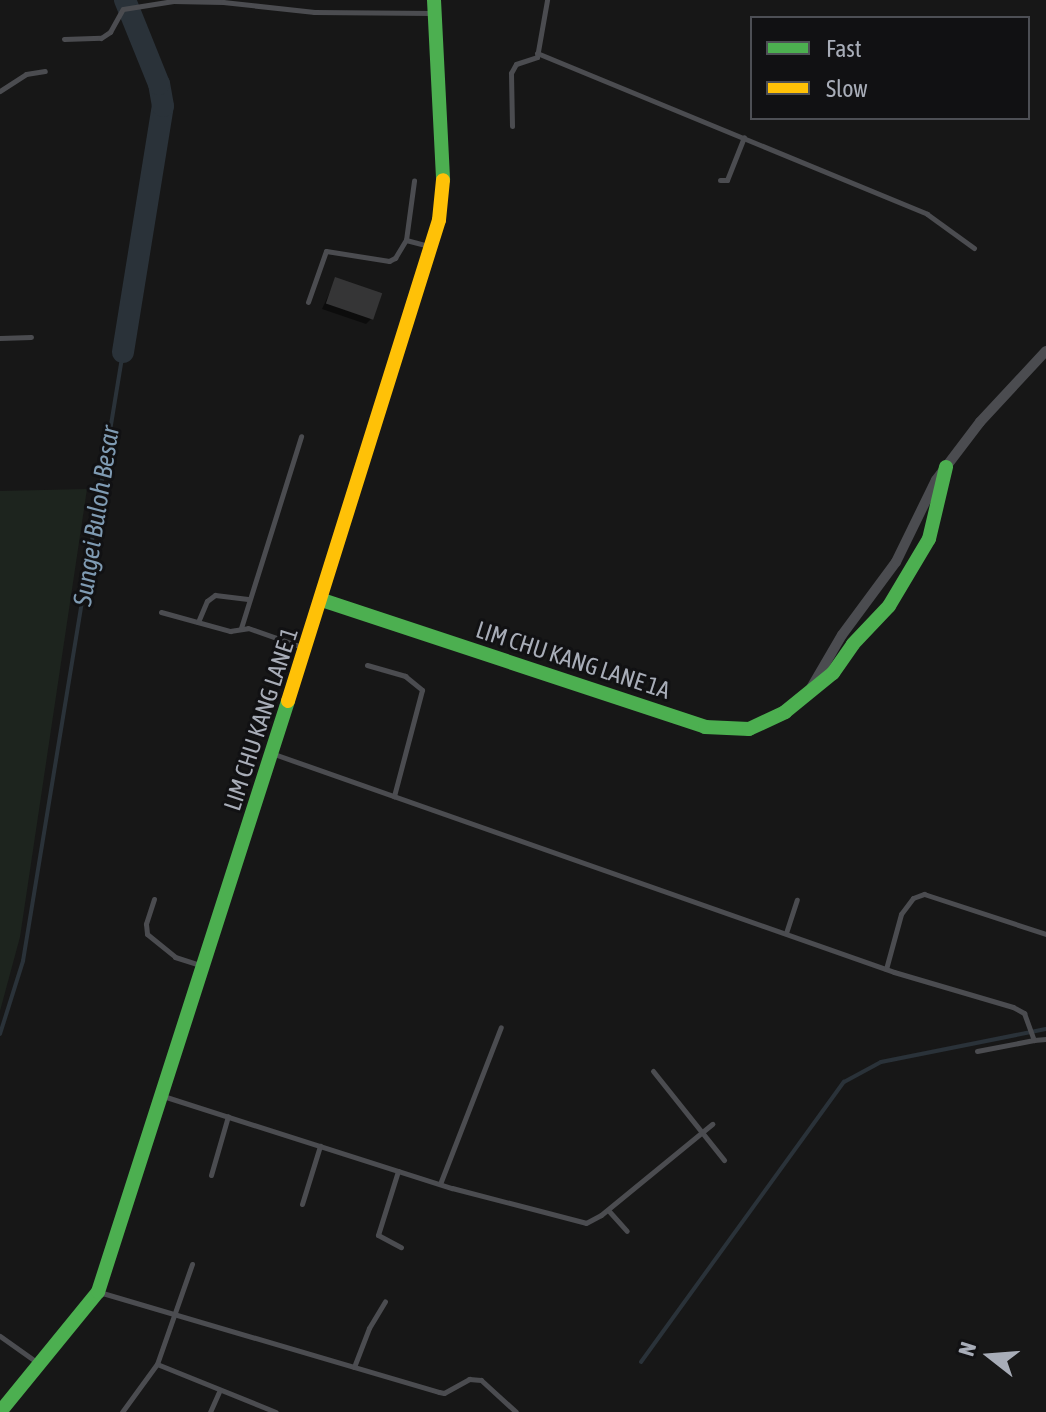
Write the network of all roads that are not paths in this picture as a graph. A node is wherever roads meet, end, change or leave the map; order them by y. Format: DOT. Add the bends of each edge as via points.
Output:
graph roads {
  1 [pos="547,0"];
  2 [pos="434,6"];
  3 [pos="64,39"];
  4 [pos="537,53"];
  5 [pos="45,71"];
  6 [pos="0,91"];
  7 [pos="512,126"];
  8 [pos="744,137"];
  9 [pos="720,180"];
  10 [pos="414,181"];
  11 [pos="406,240"];
  12 [pos="431,247"];
  13 [pos="974,248"];
  14 [pos="308,302"];
  15 [pos="31,337"];
  16 [pos="0,338"];
  17 [pos="1046,351"];
  18 [pos="301,436"];
  19 [pos="946,467"];
  20 [pos="248,599"];
  21 [pos="322,600"];
  22 [pos="161,612"];
  23 [pos="198,622"];
  24 [pos="241,628"];
  25 [pos="307,648"];
  26 [pos="367,665"];
  27 [pos="273,754"];
  28 [pos="394,796"];
  29 [pos="154,899"];
  30 [pos="797,900"];
  31 [pos="786,933"];
  32 [pos="1046,934"];
  33 [pos="204,967"];
  34 [pos="886,969"];
  35 [pos="501,1027"];
  36 [pos="1032,1038"];
  37 [pos="1046,1039"];
  38 [pos="977,1051"];
  39 [pos="653,1071"];
  40 [pos="162,1095"];
  41 [pos="228,1116"];
  42 [pos="712,1124"];
  43 [pos="702,1132"];
  44 [pos="320,1146"];
  45 [pos="724,1160"];
  46 [pos="398,1171"];
  47 [pos="211,1175"];
  48 [pos="440,1184"];
  49 [pos="302,1204"];
  50 [pos="608,1210"];
  51 [pos="627,1231"];
  52 [pos="401,1247"];
  53 [pos="192,1264"];
  54 [pos="98,1292"];
  55 [pos="385,1301"];
  56 [pos="176,1315"];
  57 [pos="0,1336"];
  58 [pos="39,1364"];
  59 [pos="157,1364"];
  60 [pos="354,1367"];
  61 [pos="220,1390"];
  62 [pos="0,1412"];
  63 [pos="122,1412"];
  64 [pos="210,1412"];
  65 [pos="276,1412"];
  66 [pos="516,1412"];
  1 -- 4 [label="lane"];
  2 -- 3 [label="lane" via="314,12 173,1 123,9 106,36"];
  2 -- 12 [label="street, LIM CHU KANG LANE 1" via="443,175"];
  4 -- 7 [label="lane" via="535,61 513,68"];
  4 -- 8 [label="lane"];
  5 -- 6 [label="lane" via="26,74"];
  8 -- 9 [label="lane" via="727,180"];
  8 -- 13 [label="lane" via="927,214"];
  10 -- 11 [label="lane"];
  11 -- 12 [label="lane"];
  11 -- 14 [label="lane" via="389,261 326,251"];
  12 -- 21 [label="street, LIM CHU KANG LANE 1"];
  15 -- 16 [label="lane"];
  17 -- 19 [label="street, LIM CHU KANG LANE 1A"];
  18 -- 20 [label="lane"];
  19 -- 21 [label="street, LIM CHU KANG LANE 1A" via="929,539 889,606 806,697 749,729 705,727"];
  20 -- 23 [label="lane" via="215,595"];
  20 -- 24 [label="lane"];
  21 -- 25 [label="street, LIM CHU KANG LANE 1"];
  22 -- 23 [label="lane"];
  23 -- 24 [label="lane" via="230,631"];
  24 -- 25 [label="lane"];
  25 -- 27 [label="street, LIM CHU KANG LANE 1"];
  26 -- 28 [label="lane" via="405,676 422,690"];
  27 -- 28 [label="lane"];
  27 -- 33 [label="street, LIM CHU KANG LANE 1"];
  28 -- 31 [label="lane"];
  29 -- 33 [label="lane" via="147,934 180,960"];
  30 -- 31 [label="lane"];
  31 -- 34 [label="lane"];
  32 -- 34 [label="lane" via="924,894 913,898 901,914"];
  33 -- 40 [label="street, LIM CHU KANG LANE 1"];
  34 -- 36 [label="lane" via="1013,1007 1024,1013"];
  35 -- 48 [label="lane"];
  36 -- 37 [label="lane"];
  36 -- 38 [label="lane"];
  39 -- 43 [label="lane"];
  40 -- 41 [label="lane"];
  40 -- 54 [label="street, LIM CHU KANG LANE 1"];
  41 -- 44 [label="lane"];
  41 -- 47 [label="lane"];
  42 -- 43 [label="lane"];
  43 -- 45 [label="lane"];
  43 -- 50 [label="lane"];
  44 -- 46 [label="lane"];
  44 -- 49 [label="lane"];
  46 -- 48 [label="lane"];
  46 -- 52 [label="lane" via="378,1235"];
  48 -- 50 [label="lane" via="577,1223"];
  50 -- 51 [label="lane"];
  53 -- 56 [label="lane"];
  54 -- 56 [label="lane"];
  54 -- 58 [label="street, LIM CHU KANG LANE 1"];
  55 -- 60 [label="lane"];
  56 -- 59 [label="lane"];
  56 -- 60 [label="lane"];
  57 -- 58 [label="lane"];
  58 -- 62 [label="street, LIM CHU KANG LANE 1"];
  59 -- 61 [label="lane"];
  59 -- 63 [label="lane"];
  60 -- 66 [label="lane" via="444,1393 469,1379 481,1380"];
  61 -- 64 [label="lane"];
  61 -- 65 [label="lane"];
}
